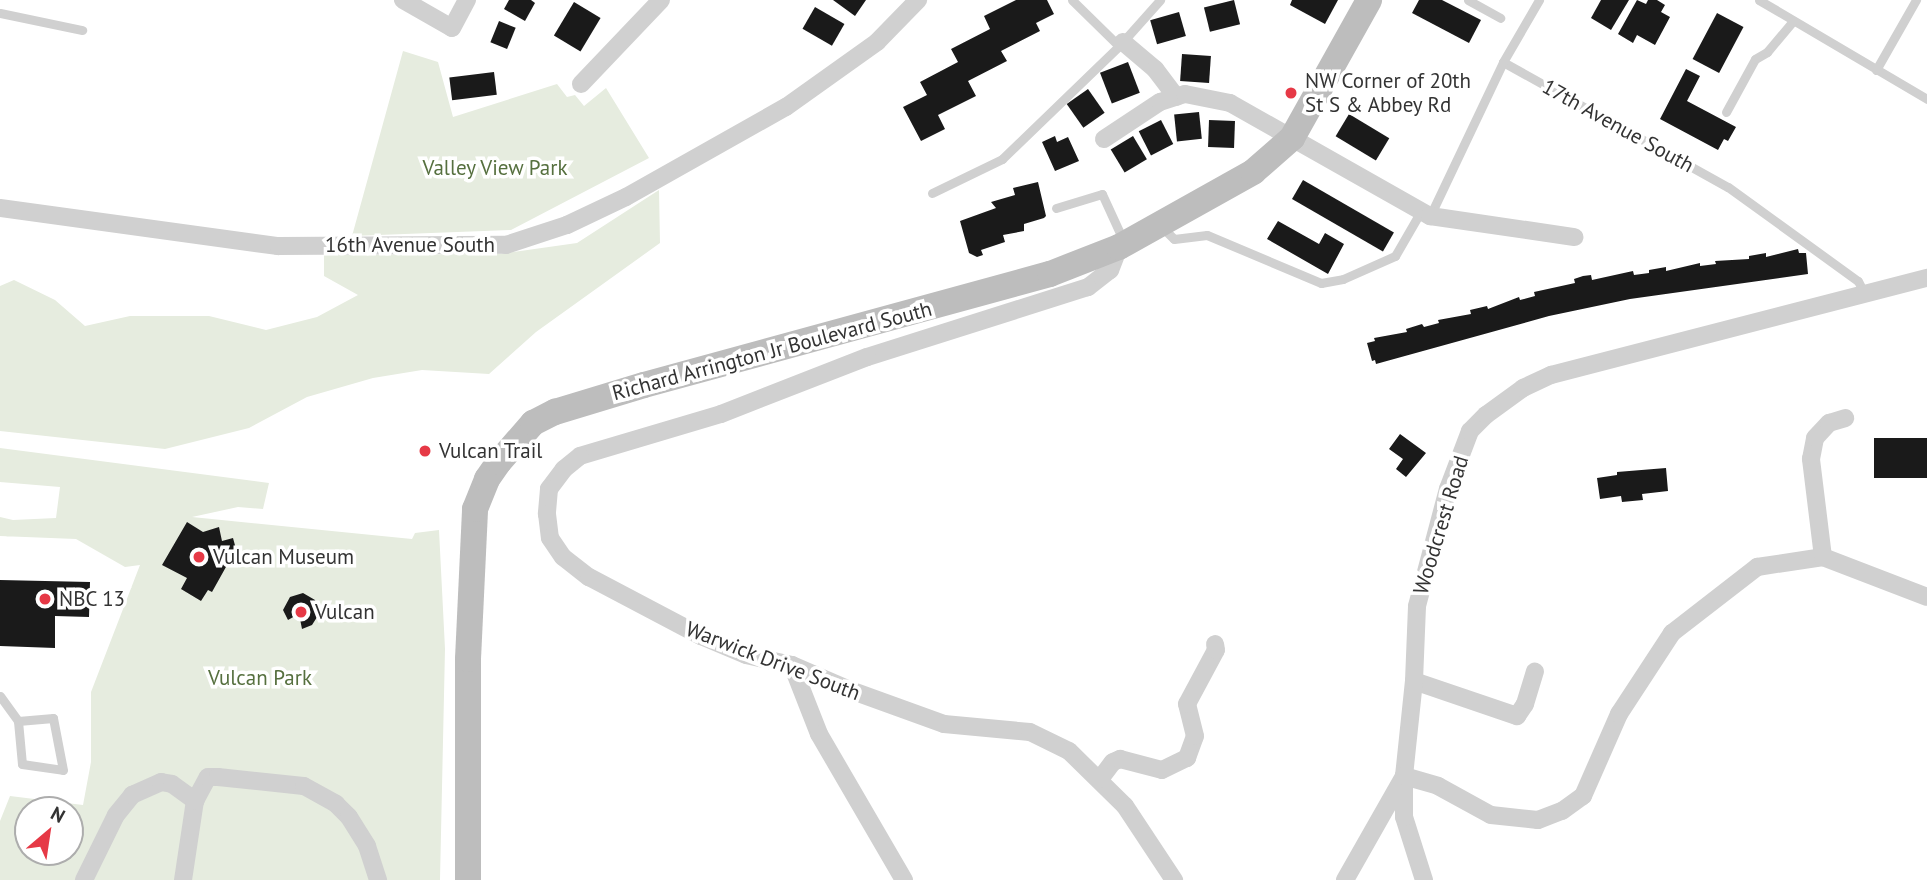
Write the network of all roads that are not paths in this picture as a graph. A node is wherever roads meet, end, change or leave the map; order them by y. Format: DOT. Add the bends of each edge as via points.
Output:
graph roads {
  1 [pos="403,0"];
  2 [pos="467,0"];
  3 [pos="662,0"];
  4 [pos="918,0"];
  5 [pos="1072,0"];
  6 [pos="1160,0"];
  7 [pos="1369,0"];
  8 [pos="1468,0"];
  9 [pos="1539,0"];
  10 [pos="1759,0"];
  11 [pos="1916,0"];
  12 [pos="0,13"];
  13 [pos="1500,18"];
  14 [pos="1793,20"];
  15 [pos="82,30"];
  16 [pos="1121,44"];
  17 [pos="1503,62"];
  18 [pos="1876,70"];
  19 [pos="581,84"];
  20 [pos="1176,97"];
  21 [pos="1927,99"];
  22 [pos="1727,112"];
  23 [pos="1292,138"];
  24 [pos="1104,139"];
  25 [pos="932,193"];
  26 [pos="0,208"];
  27 [pos="1056,208"];
  28 [pos="1425,214"];
  29 [pos="1159,225"];
  30 [pos="1574,237"];
  31 [pos="1122,245"];
  32 [pos="1927,278"];
  33 [pos="1865,295"];
  34 [pos="1845,418"];
  35 [pos="1823,557"];
  36 [pos="1927,597"];
  37 [pos="1215,644"];
  38 [pos="792,665"];
  39 [pos="1535,671"];
  40 [pos="1415,681"];
  41 [pos="0,696"];
  42 [pos="18,721"];
  43 [pos="1404,776"];
  44 [pos="1100,779"];
  45 [pos="195,801"];
  46 [pos="84,880"];
  47 [pos="183,880"];
  48 [pos="378,880"];
  49 [pos="467,880"];
  50 [pos="904,880"];
  51 [pos="1174,880"];
  52 [pos="1345,880"];
  53 [pos="1424,880"];
  1 -- 2 [label="street" via="452,28"];
  3 -- 19 [label="street"];
  4 -- 26 [label="street, 16th Avenue South" via="877,42 786,107 626,197 568,225 506,245 278,246"];
  5 -- 16 [label="lane"];
  6 -- 16 [label="lane"];
  7 -- 23 [label="street, Richard Arrington Jr Boulevard South"];
  8 -- 13 [label="lane"];
  9 -- 17 [label="lane"];
  10 -- 14 [label="lane"];
  11 -- 18 [label="lane"];
  12 -- 15 [label="lane"];
  14 -- 18 [label="lane"];
  14 -- 22 [label="lane" via="1767,52 1755,59"];
  16 -- 20 [label="street" via="1155,69"];
  16 -- 25 [label="lane" via="1002,159"];
  17 -- 28 [label="lane"];
  17 -- 33 [label="lane, 17th Avenue South" via="1728,187 1858,281"];
  18 -- 21 [label="lane"];
  20 -- 23 [label="street" via="1185,94 1230,103"];
  20 -- 24 [label="street" via="1160,102"];
  23 -- 28 [label="street"];
  23 -- 29 [label="street, Richard Arrington Jr Boulevard South" via="1253,172"];
  27 -- 31 [label="lane" via="1102,194"];
  28 -- 29 [label="lane" via="1395,256 1343,279 1321,283 1207,235 1174,239"];
  28 -- 30 [label="street"];
  29 -- 31 [label="street, Richard Arrington Jr Boulevard South"];
  31 -- 38 [label="street, Warwick Drive South" via="1110,270 1088,287 867,357 721,414 580,456 564,469 549,489 547,514 550,538 563,557 589,577 701,636"];
  31 -- 49 [label="street, Richard Arrington Jr Boulevard South" via="1050,274 644,385 533,423 487,479 475,509 468,659"];
  32 -- 33 [label="street, Woodcrest Road"];
  33 -- 40 [label="street, Woodcrest Road" via="1551,375 1523,388 1486,415 1470,432 1448,489 1417,606"];
  34 -- 35 [label="street" via="1829,422 1815,438 1811,459"];
  35 -- 36 [label="street"];
  35 -- 43 [label="street" via="1756,567 1672,632 1619,713 1583,796 1562,811 1538,820 1490,815 1438,786"];
  37 -- 44 [label="street" via="1187,704 1195,736 1187,758 1162,770 1120,760"];
  38 -- 44 [label="street, Warwick Drive South" via="944,724 1030,732 1069,751"];
  38 -- 50 [label="street" via="819,734"];
  39 -- 40 [label="street" via="1517,716"];
  40 -- 43 [label="street, Woodcrest Road"];
  41 -- 42 [label="lane"];
  42 -- 42 [label="lane" via="22,764 63,770 53,718"];
  43 -- 52 [label="street, Woodcrest Road"];
  43 -- 53 [label="street" via="1404,817"];
  44 -- 51 [label="street, Warwick Drive South" via="1125,806"];
  45 -- 46 [label="street" via="172,784 161,782 132,794 116,815"];
  45 -- 47 [label="street"];
  45 -- 48 [label="street" via="208,777 304,786 349,817 368,846"];
}
